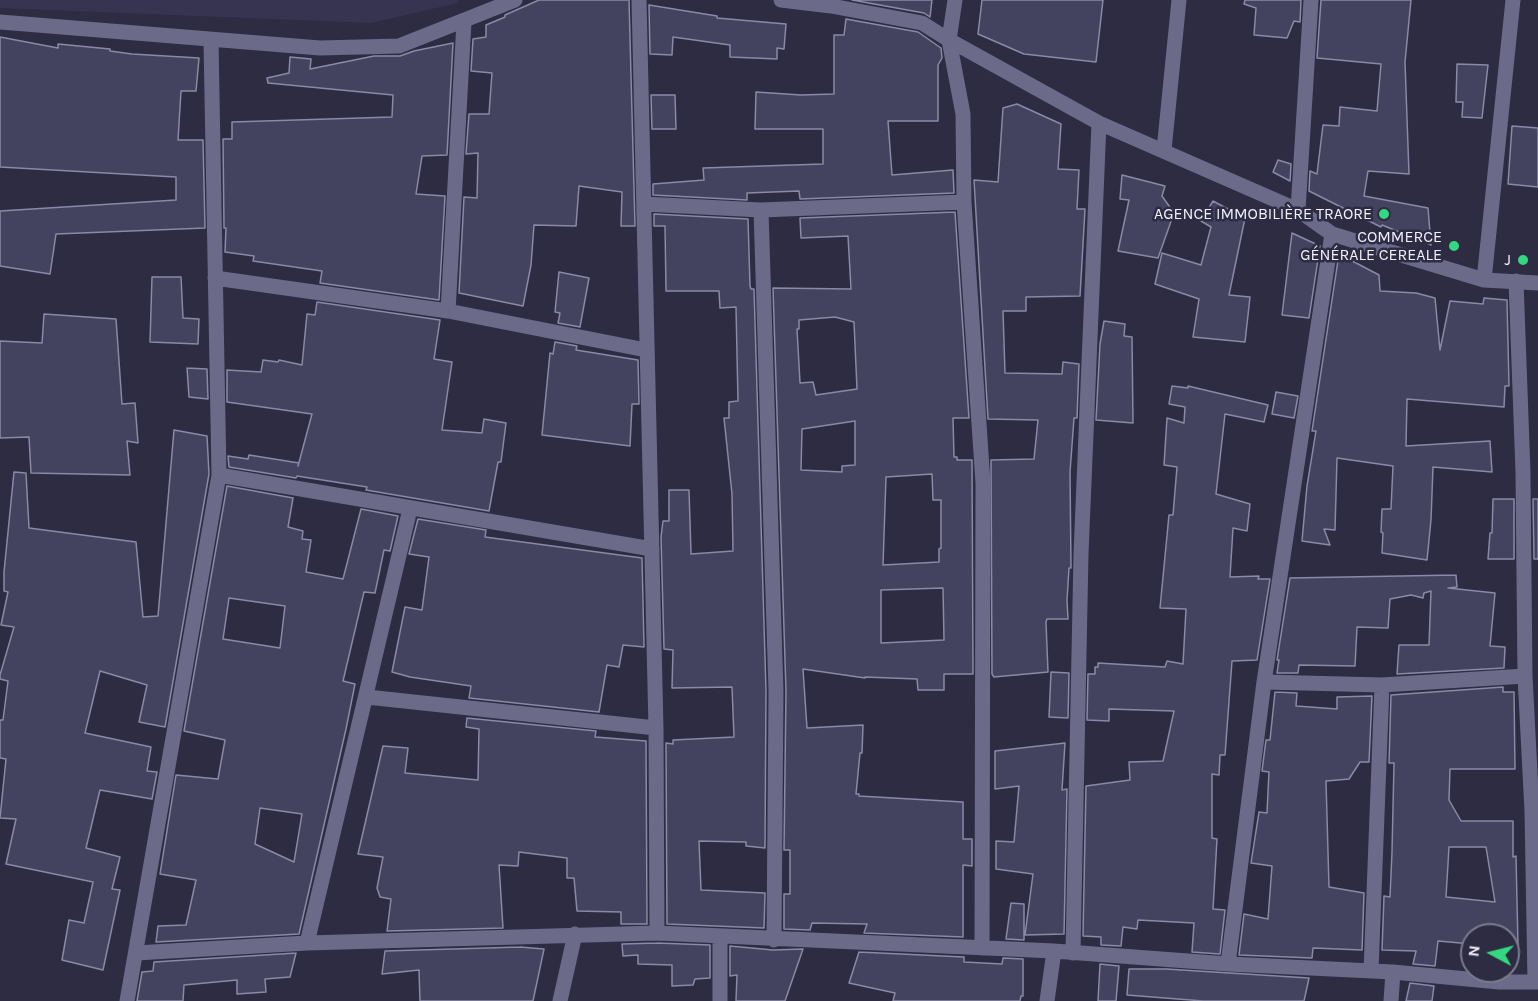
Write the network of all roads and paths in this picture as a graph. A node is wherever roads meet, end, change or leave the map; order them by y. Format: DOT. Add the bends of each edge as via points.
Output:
graph roads {
  1 [pos="514,0"];
  2 [pos="639,0"];
  3 [pos="781,0"];
  4 [pos="955,0"];
  5 [pos="1179,0"];
  6 [pos="1311,0"];
  7 [pos="1513,0"];
  8 [pos="0,22"];
  9 [pos="464,22"];
  10 [pos="212,40"];
  11 [pos="949,40"];
  12 [pos="1099,123"];
  13 [pos="1164,150"];
  14 [pos="964,202"];
  15 [pos="644,204"];
  16 [pos="761,210"];
  17 [pos="1298,210"];
  18 [pos="1332,234"];
  19 [pos="215,278"];
  20 [pos="1484,280"];
  21 [pos="1516,281"];
  22 [pos="1538,283"];
  23 [pos="448,311"];
  24 [pos="646,350"];
  25 [pos="1531,472"];
  26 [pos="219,475"];
  27 [pos="410,509"];
  28 [pos="652,549"];
  29 [pos="1532,640"];
  30 [pos="1525,676"];
  31 [pos="1264,682"];
  32 [pos="1382,685"];
  33 [pos="367,697"];
  34 [pos="656,728"];
  35 [pos="1535,811"];
  36 [pos="657,933"];
  37 [pos="575,934"];
  38 [pos="720,936"];
  39 [pos="774,940"];
  40 [pos="307,943"];
  41 [pos="982,948"];
  42 [pos="1054,951"];
  43 [pos="136,953"];
  44 [pos="1073,953"];
  45 [pos="1228,964"];
  46 [pos="1371,971"];
  47 [pos="1394,972"];
  48 [pos="1536,982"];
  49 [pos="127,1001"];
  50 [pos="560,1001"];
  51 [pos="720,1001"];
  52 [pos="1047,1001"];
  53 [pos="1391,1001"];
  1 -- 9 [label="street"];
  2 -- 15 [label="street"];
  3 -- 11 [label="street" via="922,23"];
  4 -- 11 [label="street"];
  5 -- 13 [label="street"];
  6 -- 17 [label="street"];
  7 -- 20 [label="street"];
  8 -- 10 [label="street"];
  9 -- 10 [label="street" via="399,46 320,48"];
  9 -- 23 [label="street"];
  10 -- 19 [label="street"];
  11 -- 12 [label="street"];
  11 -- 14 [label="street" via="963,114"];
  12 -- 13 [label="street"];
  12 -- 44 [label="street" via="1081,554"];
  13 -- 17 [label="street"];
  14 -- 16 [label="street"];
  14 -- 41 [label="street" via="982,483"];
  15 -- 16 [label="street"];
  15 -- 24 [label="street"];
  16 -- 39 [label="street" via="776,691"];
  17 -- 18 [label="street"];
  18 -- 20 [label="street"];
  18 -- 31 [label="street"];
  19 -- 23 [label="street"];
  19 -- 26 [label="street"];
  20 -- 21 [label="street"];
  21 -- 22 [label="street"];
  21 -- 25 [label="street"];
  23 -- 24 [label="street"];
  24 -- 28 [label="street"];
  25 -- 29 [label="street"];
  26 -- 27 [label="street"];
  26 -- 43 [label="street"];
  27 -- 28 [label="street"];
  27 -- 33 [label="street"];
  27 -- 40 [label="street"];
  28 -- 34 [label="street"];
  29 -- 30 [label="street"];
  30 -- 32 [label="street"];
  30 -- 35 [label="street"];
  31 -- 32 [label="street"];
  31 -- 45 [label="street"];
  32 -- 46 [label="street"];
  33 -- 34 [label="street"];
  33 -- 40 [label="street"];
  34 -- 36 [label="street"];
  35 -- 48 [label="street"];
  36 -- 37 [label="street"];
  36 -- 38 [label="street"];
  37 -- 40 [label="street"];
  37 -- 50 [label="street"];
  38 -- 39 [label="street"];
  38 -- 51 [label="street"];
  39 -- 41 [label="street"];
  40 -- 43 [label="street"];
  41 -- 42 [label="street"];
  42 -- 44 [label="street"];
  42 -- 52 [label="street"];
  43 -- 49 [label="street"];
  44 -- 45 [label="street"];
  45 -- 46 [label="street"];
  46 -- 47 [label="street"];
  47 -- 48 [label="street"];
  47 -- 53 [label="street"];
}
